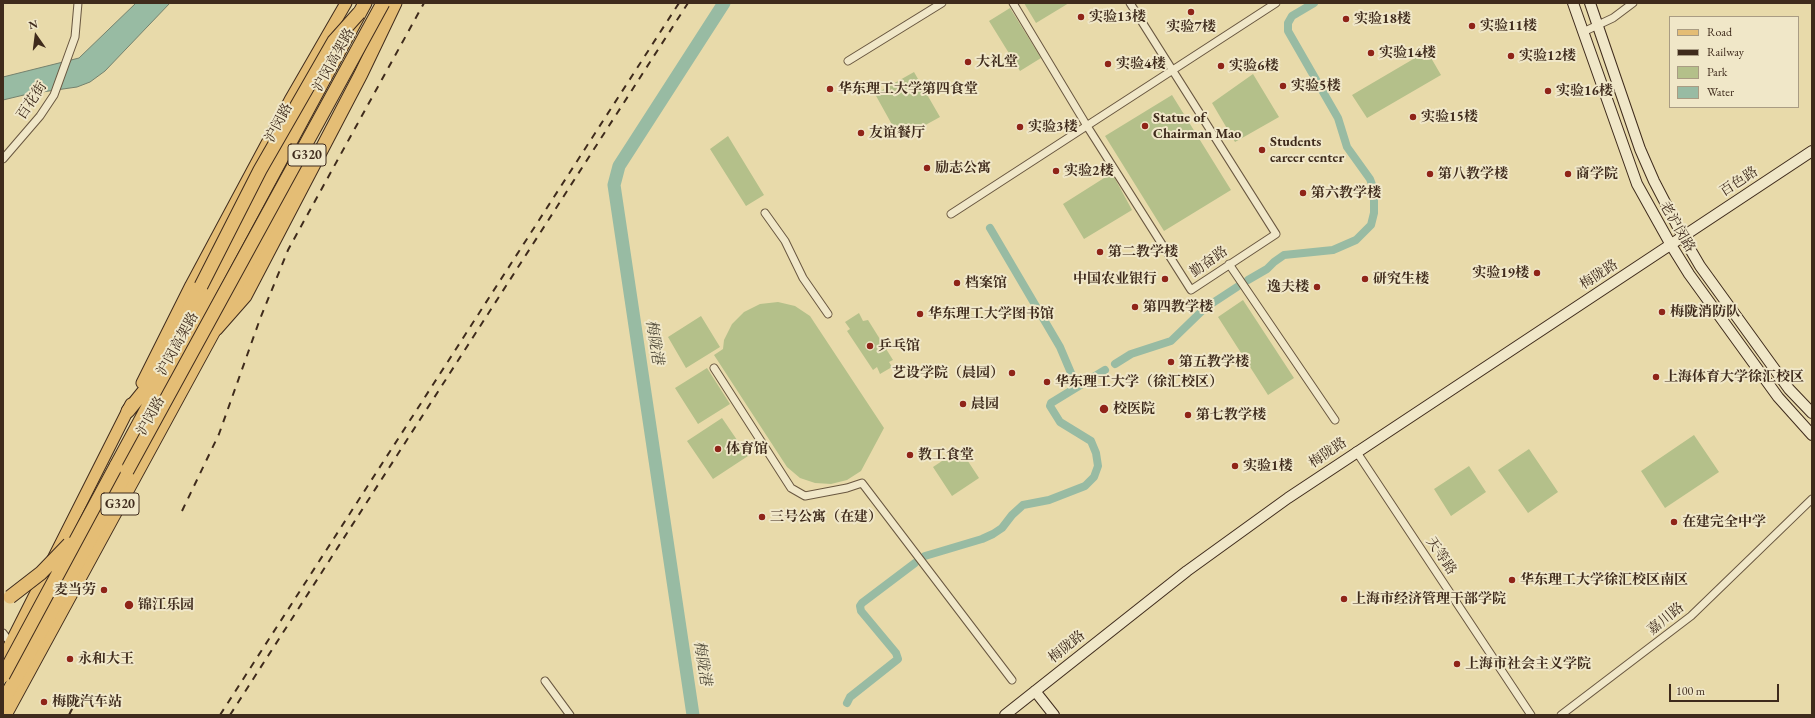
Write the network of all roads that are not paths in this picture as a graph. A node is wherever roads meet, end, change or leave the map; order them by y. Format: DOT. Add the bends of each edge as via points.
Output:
graph roads {
  1 [pos="78,3"];
  2 [pos="346,3"];
  3 [pos="383,3"];
  4 [pos="388,3"];
  5 [pos="395,3"];
  6 [pos="942,3"];
  7 [pos="1013,3"];
  8 [pos="1130,3"];
  9 [pos="1573,3"];
  10 [pos="1590,3"];
  11 [pos="1632,3"];
  12 [pos="1274,4"];
  13 [pos="360,6"];
  14 [pos="334,24"];
  15 [pos="1598,26"];
  16 [pos="1584,32"];
  17 [pos="848,61"];
  18 [pos="1172,70"];
  19 [pos="1087,126"];
  20 [pos="1812,151"];
  21 [pos="3,159"];
  22 [pos="765,213"];
  23 [pos="951,214"];
  24 [pos="1683,237"];
  25 [pos="1671,245"];
  26 [pos="1229,264"];
  27 [pos="204,289"];
  28 [pos="226,308"];
  29 [pos="828,314"];
  30 [pos="216,329"];
  31 [pos="714,368"];
  32 [pos="145,390"];
  33 [pos="128,411"];
  34 [pos="143,412"];
  35 [pos="1812,413"];
  36 [pos="1335,420"];
  37 [pos="1812,435"];
  38 [pos="110,447"];
  39 [pos="1356,451"];
  40 [pos="113,469"];
  41 [pos="110,484"];
  42 [pos="1812,499"];
  43 [pos="80,532"];
  44 [pos="3,602"];
  45 [pos="3,633"];
  46 [pos="11,644"];
  47 [pos="3,658"];
  48 [pos="3,676"];
  49 [pos="1012,680"];
  50 [pos="545,681"];
  51 [pos="3,685"];
  52 [pos="1034,692"];
  53 [pos="3,697"];
  54 [pos="3,702"];
  55 [pos="6,715"];
  56 [pos="570,715"];
  57 [pos="1005,715"];
  58 [pos="1054,715"];
  59 [pos="1531,715"];
  60 [pos="1561,715"];
  1 -- 21 [label="street, 百花街" via="71,51 54,95 40,116"];
  2 -- 14 [label="main road, 沪闵路 / G320"];
  3 -- 54 [label="highway, 沪闵高架路, bridge"];
  4 -- 28 [label="main road, 沪闵路 / G320"];
  5 -- 30 [label="highway" via="361,74 245,296"];
  6 -- 17 [label="street"];
  7 -- 19 [label="street, 勤奋路"];
  8 -- 18 [label="street, 勤奋路"];
  9 -- 16 [label="street, 老沪闵路"];
  10 -- 15 [label="street, 老沪闵路"];
  11 -- 15 [label="street"];
  12 -- 18 [label="street"];
  13 -- 14 [label="main road"];
  13 -- 27 [label="highway, bridge" via="330,48 260,170"];
  13 -- 43 [label="highway, 沪闵高架路, bridge"];
  14 -- 33 [label="main road, 沪闵路 / G320" via="290,100 195,278"];
  15 -- 16 [label="street"];
  15 -- 24 [label="street, 老沪闵路" via="1640,149"];
  16 -- 25 [label="street, 老沪闵路" via="1637,184"];
  18 -- 19 [label="street"];
  18 -- 26 [label="street, 勤奋路" via="1276,234"];
  19 -- 23 [label="street"];
  19 -- 26 [label="street, 勤奋路" via="1191,290"];
  20 -- 24 [label="street, 百色路"];
  22 -- 29 [label="street" via="785,241 803,278"];
  24 -- 25 [label="street, 梅陇路"];
  24 -- 35 [label="street, 老沪闵路" via="1700,266 1788,389"];
  25 -- 37 [label="street, 老沪闵路" via="1778,397"];
  25 -- 39 [label="street, 梅陇路"];
  26 -- 36 [label="street"];
  27 -- 32 [label="highway" via="192,304"];
  27 -- 34 [label="main road, 沪闵路"];
  28 -- 30 [label="main road, 沪闵路 / G320"];
  28 -- 41 [label="main road" via="213,324"];
  30 -- 55 [label="main road, 沪闵路 / G320"];
  31 -- 49 [label="street" via="791,488 805,496 862,483"];
  32 -- 33 [label="highway"];
  32 -- 34 [label="highway"];
  33 -- 38 [label="main road, 沪闵路 / G320"];
  34 -- 40 [label="main road, 沪闵路"];
  38 -- 40 [label="main road"];
  38 -- 46 [label="main road, 沪闵路 / G320" via="85,492"];
  39 -- 52 [label="street, 梅陇路" via="1218,548"];
  39 -- 59 [label="street, 天等路"];
  40 -- 41 [label="main road, 沪闵路"];
  41 -- 51 [label="main road, 沪闵路, bridge"];
  41 -- 53 [label="main road" via="35,639"];
  42 -- 60 [label="street, 嘉川路" via="1691,616"];
  43 -- 44 [label="highway, bridge" via="41,573"];
  43 -- 48 [label="highway, 沪闵高架路, bridge"];
  45 -- 46 [label="street"];
  46 -- 47 [label="main road, 沪闵路 / G320"];
  50 -- 56 [label="street"];
  52 -- 57 [label="street, 梅陇路"];
  52 -- 58 [label="street"];
}
